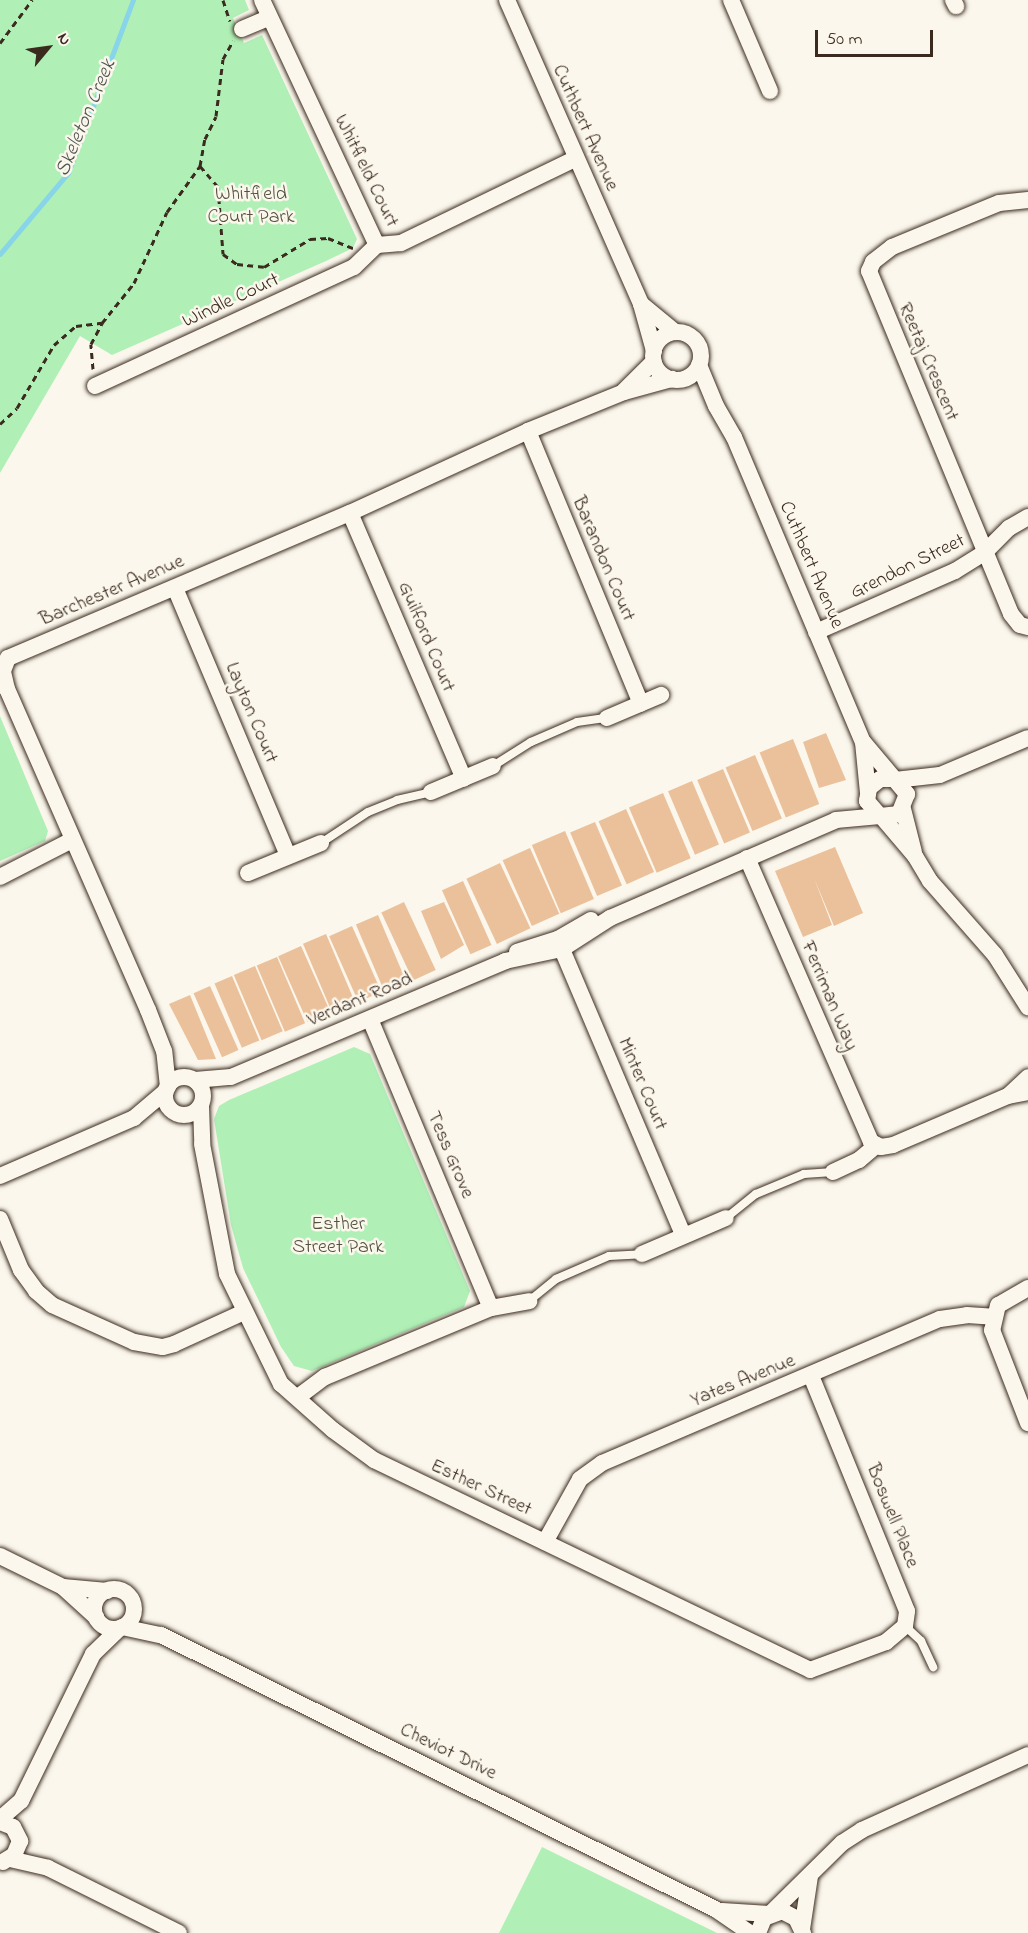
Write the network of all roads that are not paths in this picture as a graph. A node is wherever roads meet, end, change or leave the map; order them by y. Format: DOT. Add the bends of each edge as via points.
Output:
graph roads {
  1 [pos="262,0"];
  2 [pos="507,0"];
  3 [pos="731,0"];
  4 [pos="270,17"];
  5 [pos="236,31"];
  6 [pos="770,90"];
  7 [pos="575,159"];
  8 [pos="1028,200"];
  9 [pos="372,250"];
  10 [pos="641,304"];
  11 [pos="675,332"];
  12 [pos="654,356"];
  13 [pos="699,365"];
  14 [pos="678,379"];
  15 [pos="95,386"];
  16 [pos="624,392"];
  17 [pos="716,406"];
  18 [pos="528,431"];
  19 [pos="350,513"];
  20 [pos="1028,518"];
  21 [pos="985,552"];
  22 [pos="174,588"];
  23 [pos="1028,627"];
  24 [pos="816,632"];
  25 [pos="661,695"];
  26 [pos="641,704"];
  27 [pos="607,718"];
  28 [pos="1028,738"];
  29 [pos="863,742"];
  30 [pos="494,766"];
  31 [pos="940,775"];
  32 [pos="464,779"];
  33 [pos="894,779"];
  34 [pos="431,792"];
  35 [pos="867,794"];
  36 [pos="903,809"];
  37 [pos="881,817"];
  38 [pos="837,820"];
  39 [pos="72,840"];
  40 [pos="321,843"];
  41 [pos="288,855"];
  42 [pos="915,856"];
  43 [pos="747,858"];
  44 [pos="248,873"];
  45 [pos="0,877"];
  46 [pos="560,944"];
  47 [pos="1028,1007"];
  48 [pos="370,1019"];
  49 [pos="164,1051"];
  50 [pos="231,1077"];
  51 [pos="1028,1077"];
  52 [pos="193,1079"];
  53 [pos="167,1089"];
  54 [pos="1028,1092"];
  55 [pos="1008,1096"];
  56 [pos="201,1105"];
  57 [pos="179,1114"];
  58 [pos="134,1119"];
  59 [pos="202,1144"];
  60 [pos="877,1145"];
  61 [pos="833,1172"];
  62 [pos="0,1176"];
  63 [pos="726,1218"];
  64 [pos="0,1219"];
  65 [pos="683,1235"];
  66 [pos="642,1254"];
  67 [pos="1028,1288"];
  68 [pos="529,1301"];
  69 [pos="491,1308"];
  70 [pos="244,1312"];
  71 [pos="993,1317"];
  72 [pos="811,1376"];
  73 [pos="298,1397"];
  74 [pos="1028,1424"];
  75 [pos="545,1542"];
  76 [pos="0,1556"];
  77 [pos="63,1587"];
  78 [pos="107,1591"];
  79 [pos="130,1599"];
  80 [pos="96,1617"];
  81 [pos="905,1626"];
  82 [pos="121,1628"];
  83 [pos="161,1635"];
  84 [pos="93,1654"];
  85 [pos="933,1667"];
  86 [pos="1028,1755"];
  87 [pos="1028,1768"];
  88 [pos="973,1782"];
  89 [pos="21,1801"];
  90 [pos="0,1821"];
  91 [pos="20,1839"];
  92 [pos="4,1862"];
  93 [pos="48,1868"];
  94 [pos="811,1872"];
  95 [pos="715,1910"];
  96 [pos="770,1914"];
  97 [pos="803,1931"];
  98 [pos="179,1933"];
  99 [pos="750,1933"];
  100 [pos="758,1933"];
  1 -- 4 [label="street, Whitfield Court"];
  2 -- 7 [label="street, Cuthbert Avenue"];
  3 -- 6 [label="street"];
  4 -- 5 [label="street"];
  4 -- 9 [label="street, Whitfield Court"];
  7 -- 9 [label="street, Whitfield Court" via="401,243"];
  7 -- 10 [label="street, Cuthbert Avenue"];
  8 -- 21 [label="street, Reetaj Crescent" via="999,203 892,247 873,262 869,271"];
  9 -- 15 [label="street, Windle Court" via="354,267"];
  10 -- 11 [label="street, Cuthbert Avenue"];
  10 -- 12 [label="street, Cuthbert Avenue"];
  11 -- 12 [label="street" via="662,338"];
  11 -- 13 [label="street" via="696,342"];
  12 -- 14 [label="street" via="664,376"];
  12 -- 16 [label="street, Barchester Avenue"];
  13 -- 14 [label="street"];
  13 -- 17 [label="street, Cuthbert Avenue"];
  14 -- 16 [label="street, Barchester Avenue"];
  14 -- 17 [label="street, Cuthbert Avenue"];
  16 -- 18 [label="street, Barchester Avenue"];
  17 -- 24 [label="street, Cuthbert Avenue" via="734,437"];
  18 -- 19 [label="street, Barchester Avenue"];
  18 -- 26 [label="street, Barandon Court"];
  19 -- 22 [label="street, Barchester Avenue"];
  19 -- 32 [label="street, Guilford Court"];
  20 -- 21 [label="street, Grendon Street" via="1009,528"];
  21 -- 23 [label="street, Reetaj Crescent" via="1011,614 1020,625"];
  21 -- 24 [label="street, Grendon Street" via="955,571"];
  22 -- 39 [label="street, Barchester Avenue" via="8,658 3,671 7,689"];
  22 -- 41 [label="street, Layton Court"];
  24 -- 29 [label="street, Cuthbert Avenue"];
  25 -- 26 [label="street"];
  26 -- 27 [label="street"];
  27 -- 30 [label="lane" via="568,726 531,742"];
  28 -- 31 [label="street"];
  29 -- 33 [label="street, Cuthbert Avenue"];
  29 -- 35 [label="street, Cuthbert Avenue"];
  30 -- 32 [label="street"];
  31 -- 33 [label="street"];
  31 -- 36 [label="street"];
  32 -- 34 [label="street"];
  33 -- 35 [label="street" via="880,779"];
  33 -- 36 [label="street" via="906,794"];
  34 -- 40 [label="lane" via="368,812"];
  35 -- 37 [label="street" via="870,808"];
  35 -- 38 [label="street, Verdant Road"];
  36 -- 37 [label="street" via="892,817"];
  36 -- 42 [label="street"];
  37 -- 38 [label="street, Verdant Road"];
  37 -- 42 [label="street"];
  38 -- 43 [label="street, Verdant Road"];
  39 -- 45 [label="street"];
  39 -- 49 [label="street, Barchester Avenue"];
  40 -- 41 [label="street"];
  41 -- 44 [label="street"];
  42 -- 47 [label="street" via="930,880 996,955"];
  43 -- 46 [label="street, Verdant Road"];
  43 -- 60 [label="street, Ferriman Way" via="865,1134"];
  46 -- 48 [label="street, Verdant Road" via="506,961"];
  46 -- 65 [label="street, Minter Court"];
  48 -- 50 [label="street, Verdant Road"];
  48 -- 69 [label="street, Tess Grove"];
  49 -- 52 [label="street, Barchester Avenue"];
  49 -- 53 [label="street, Barchester Avenue"];
  50 -- 52 [label="street, Verdant Road"];
  50 -- 56 [label="street, Verdant Road"];
  51 -- 55 [label="street"];
  52 -- 53 [label="street" via="177,1079"];
  52 -- 56 [label="street" via="202,1090"];
  53 -- 57 [label="street" via="167,1104"];
  53 -- 58 [label="street"];
  54 -- 55 [label="street"];
  55 -- 60 [label="street" via="893,1145"];
  56 -- 57 [label="street" via="192,1114"];
  56 -- 59 [label="street, Esther Street"];
  57 -- 58 [label="street"];
  57 -- 59 [label="street, Esther Street"];
  58 -- 62 [label="street"];
  59 -- 70 [label="street, Esther Street" via="227,1274"];
  60 -- 61 [label="street" via="859,1160"];
  61 -- 63 [label="lane" via="804,1174 774,1186 756,1194"];
  63 -- 65 [label="street"];
  64 -- 70 [label="street" via="21,1270 36,1291 52,1305 134,1342 163,1347"];
  65 -- 66 [label="street"];
  66 -- 68 [label="lane" via="609,1256 556,1279"];
  67 -- 71 [label="street" via="998,1305"];
  68 -- 69 [label="street"];
  69 -- 73 [label="street" via="325,1377"];
  70 -- 73 [label="street, Esther Street" via="282,1384"];
  71 -- 72 [label="street, Yates Avenue" via="940,1319"];
  71 -- 74 [label="street" via="997,1347"];
  72 -- 75 [label="street, Yates Avenue" via="602,1462 580,1479"];
  72 -- 81 [label="street, Boswell Place" via="903,1597"];
  73 -- 75 [label="street, Esther Street" via="333,1430 374,1460"];
  75 -- 81 [label="street, Esther Street" via="810,1670 886,1642"];
  76 -- 77 [label="street"];
  77 -- 78 [label="street"];
  77 -- 80 [label="street"];
  78 -- 79 [label="street" via="121,1591"];
  78 -- 80 [label="street" via="96,1600"];
  79 -- 82 [label="street" via="133,1614"];
  79 -- 83 [label="street, Cheviot Drive"];
  80 -- 82 [label="street" via="107,1628"];
  80 -- 84 [label="street"];
  81 -- 85 [label="lane" via="921,1641"];
  82 -- 83 [label="street, Cheviot Drive"];
  82 -- 84 [label="street"];
  83 -- 95 [label="street, Cheviot Drive"];
  84 -- 89 [label="street"];
  86 -- 88 [label="street"];
  87 -- 88 [label="street"];
  88 -- 94 [label="street" via="862,1830"];
  89 -- 90 [label="street"];
  89 -- 91 [label="street"];
  90 -- 91 [label="street" via="13,1827"];
  91 -- 92 [label="street"];
  91 -- 93 [label="street"];
  92 -- 93 [label="street"];
  93 -- 98 [label="street"];
  94 -- 96 [label="street"];
  94 -- 97 [label="street" via="803,1902"];
  95 -- 96 [label="street, Cheviot Drive" via="751,1916"];
  95 -- 99 [label="street, Cheviot Drive"];
  96 -- 97 [label="street" via="788,1913"];
  96 -- 100 [label="street" via="761,1921"];
}
